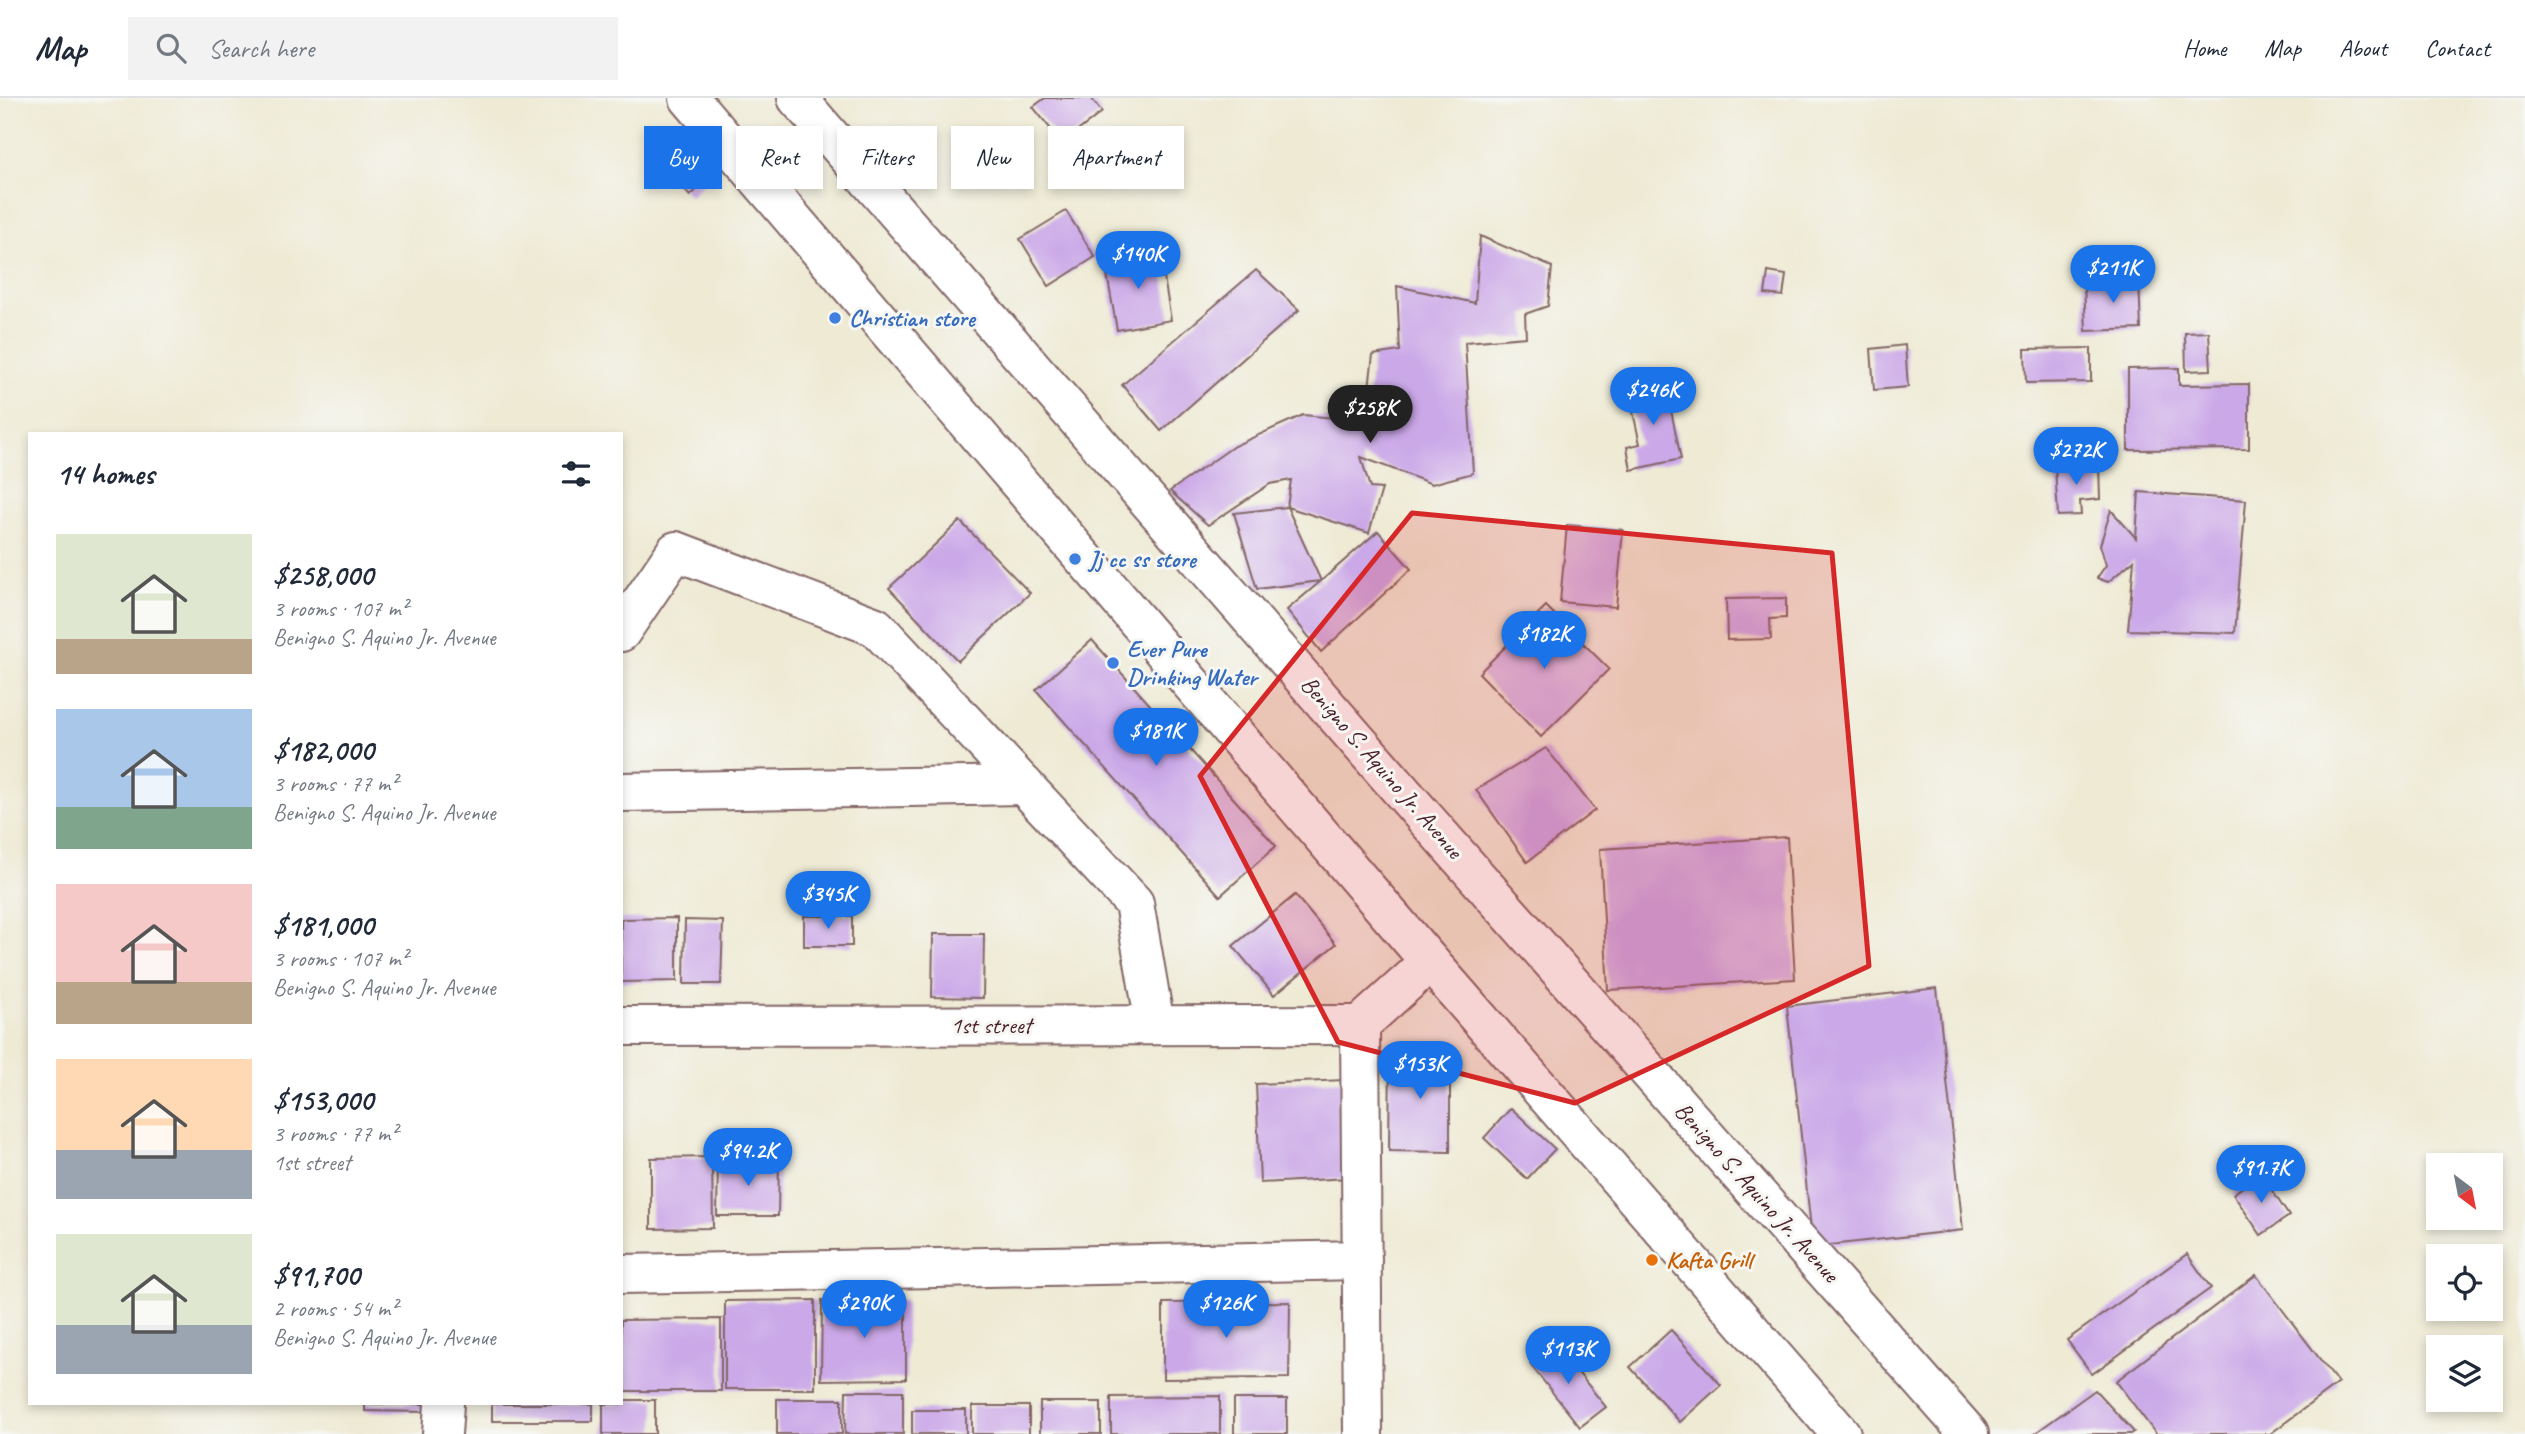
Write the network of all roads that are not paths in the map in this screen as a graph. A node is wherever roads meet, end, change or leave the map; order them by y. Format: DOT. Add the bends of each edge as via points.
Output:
graph roads {
  1 [pos="689,98"];
  2 [pos="797,98"];
  3 [pos="623,629"];
  4 [pos="1024,785"];
  5 [pos="623,792"];
  6 [pos="1430,962"];
  7 [pos="1155,1025"];
  8 [pos="1360,1025"];
  9 [pos="623,1026"];
  10 [pos="1362,1260"];
  11 [pos="623,1274"];
  12 [pos="444,1405"];
  13 [pos="442,1434"];
  14 [pos="1363,1434"];
  15 [pos="1842,1434"];
  16 [pos="1969,1434"];
  1 -- 6 [label="main road"];
  2 -- 16 [label="main road, Benigno S. Aquino Jr. Avenue"];
  3 -- 4 [label="main road" via="676,551 876,627"];
  4 -- 5 [label="main road"];
  4 -- 7 [label="main road" via="1134,903"];
  6 -- 8 [label="main road"];
  6 -- 15 [label="main road"];
  7 -- 8 [label="main road, 1st street"];
  7 -- 9 [label="main road, 1st street"];
  8 -- 10 [label="main road"];
  10 -- 11 [label="main road"];
  10 -- 14 [label="main road"];
  12 -- 13 [label="main road"];
}
